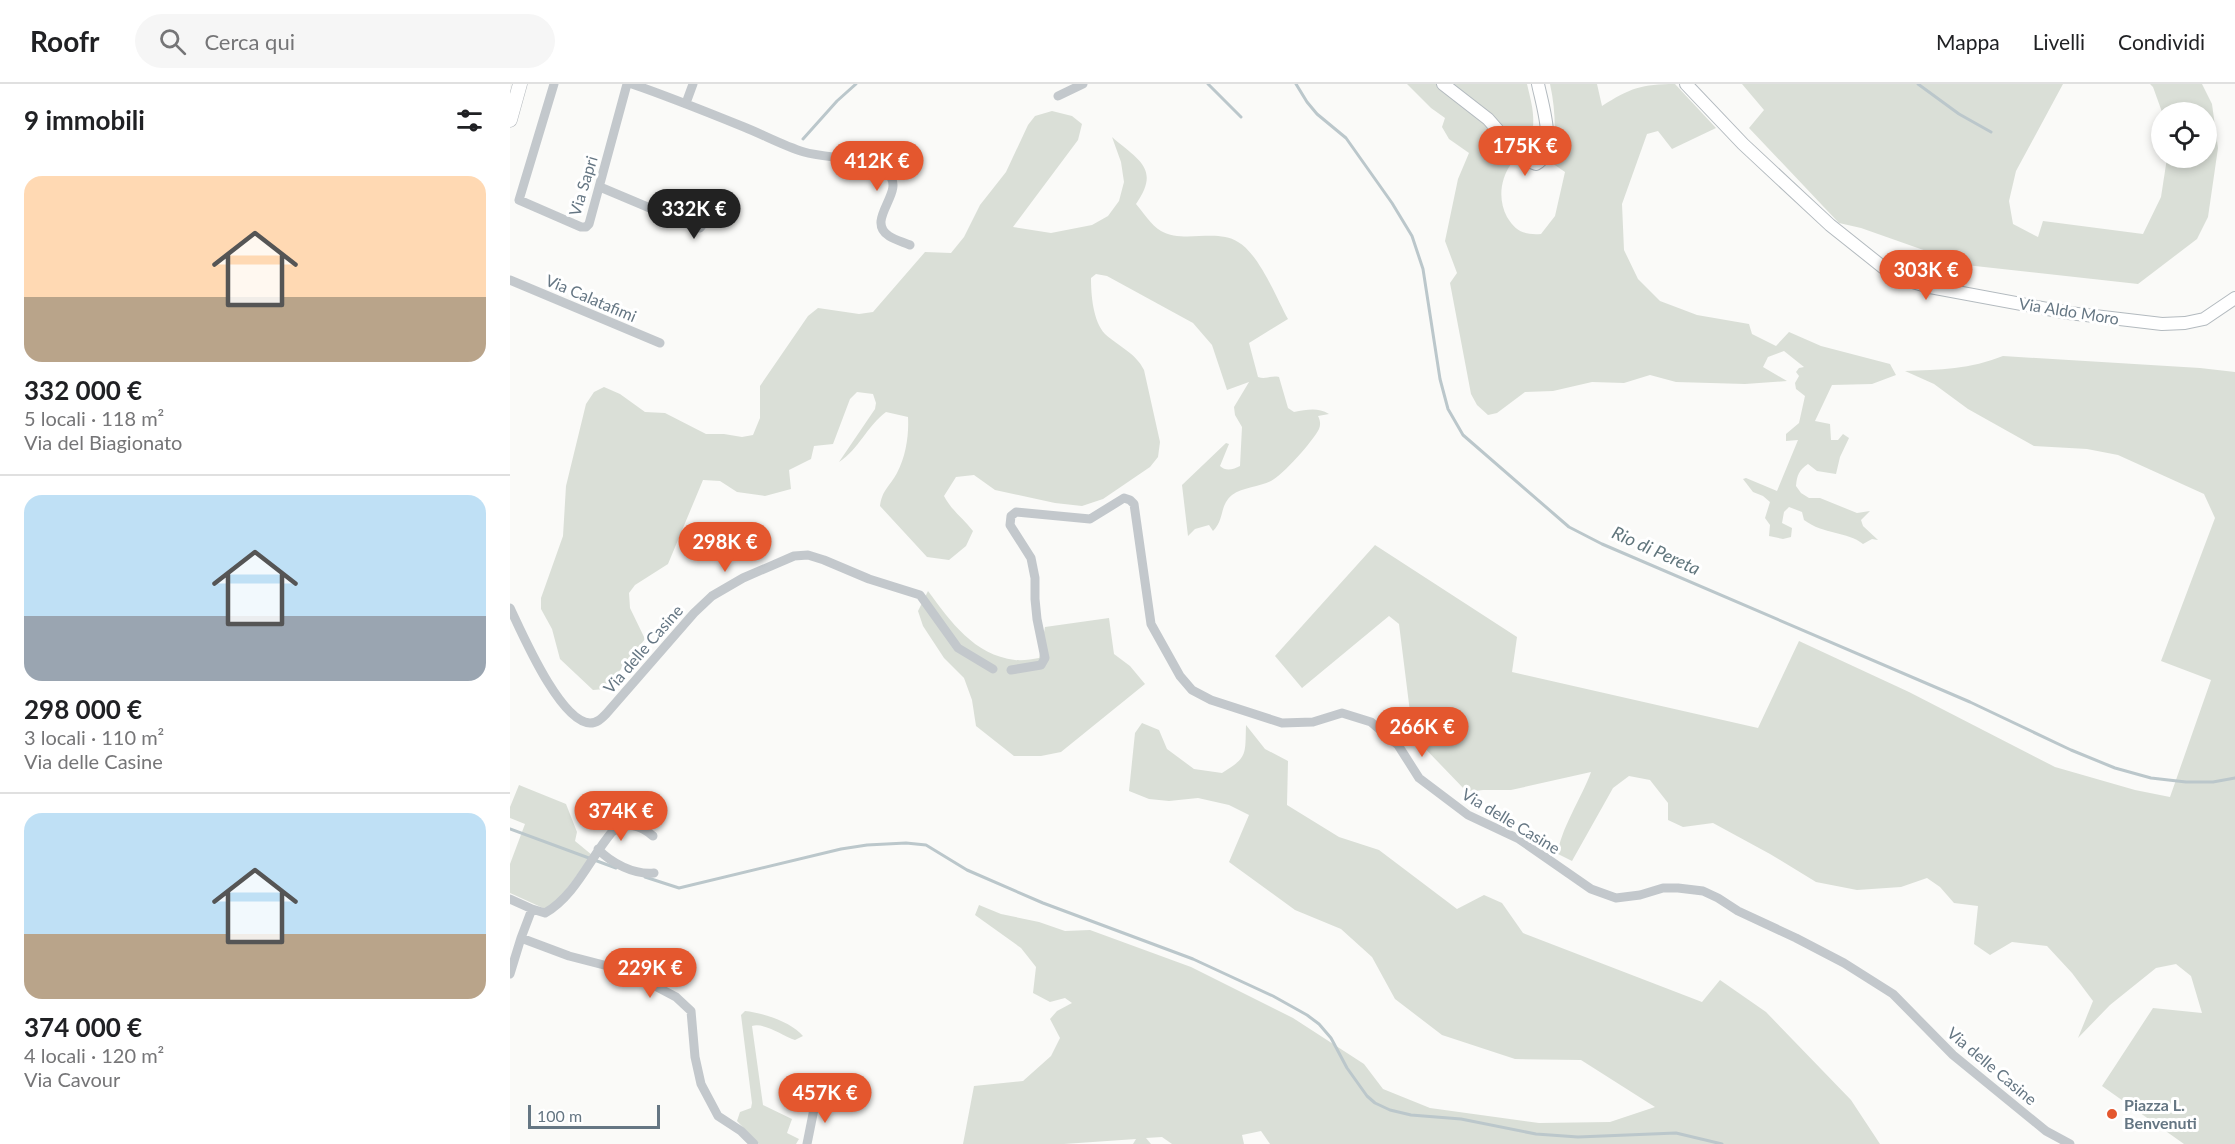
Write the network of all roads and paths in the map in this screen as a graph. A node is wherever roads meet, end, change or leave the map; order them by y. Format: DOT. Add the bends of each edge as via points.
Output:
graph roads {
  1 [pos="554,84"];
  2 [pos="627,84"];
  3 [pos="632,84"];
  4 [pos="693,84"];
  5 [pos="1083,84"];
  6 [pos="1443,84"];
  7 [pos="1538,84"];
  8 [pos="1686,84"];
  9 [pos="517,85"];
  10 [pos="1058,96"];
  11 [pos="686,103"];
  12 [pos="511,112"];
  13 [pos="600,187"];
  14 [pos="684,222"];
  15 [pos="910,245"];
  16 [pos="510,280"];
  17 [pos="2235,298"];
  18 [pos="660,343"];
  19 [pos="510,608"];
  20 [pos="993,669"];
  21 [pos="1011,670"];
  22 [pos="653,836"];
  23 [pos="593,856"];
  24 [pos="654,873"];
  25 [pos="510,899"];
  26 [pos="532,909"];
  27 [pos="521,938"];
  28 [pos="510,974"];
  29 [pos="816,1099"];
  30 [pos="754,1144"];
  31 [pos="807,1144"];
  32 [pos="2070,1144"];
  1 -- 13 [label="street, Via Sapri" via="519,200 586,227"];
  2 -- 13 [label="street, Via Sapri"];
  3 -- 11 [label="street"];
  4 -- 11 [label="street"];
  5 -- 10 [label="street"];
  6 -- 7 [label="main road" via="1488,119 1523,159 1536,164 1544,158 1547,146 1547,124"];
  8 -- 17 [label="main road, Via Aldo Moro" via="1830,225 1902,279 2069,313 2162,324 2204,319"];
  9 -- 12 [label="main road"];
  11 -- 15 [label="street" via="804,152 853,160 889,175 892,192 883,210 882,228 887,236"];
  13 -- 14 [label="street"];
  16 -- 18 [label="street, Via Calatafimi"];
  19 -- 20 [label="street, Via delle Casine" via="538,668 569,710 592,723 606,714 712,596 794,556 808,555 920,595 958,648"];
  21 -- 32 [label="street, Via delle Casine" via="1041,665 1045,658 1031,558 1010,525 1011,516 1016,512 1090,519 1124,498 1130,500 1134,504 1150,624 1192,690 1282,723 1313,722 1341,713 1371,722 1398,745 1419,778 1468,815 1519,839 1591,889 1616,898 1663,888 1703,891 1796,938 1893,994 1953,1055 2046,1131"];
  22 -- 23 [label="street" via="643,827 622,826 612,831"];
  23 -- 24 [label="street" via="646,874"];
  23 -- 26 [label="street" via="555,907 545,913"];
  25 -- 26 [label="street"];
  26 -- 27 [label="street"];
  27 -- 28 [label="street"];
  27 -- 30 [label="street" via="627,971 676,997 691,1011 701,1084 718,1116"];
  29 -- 31 [label="street"];
}
